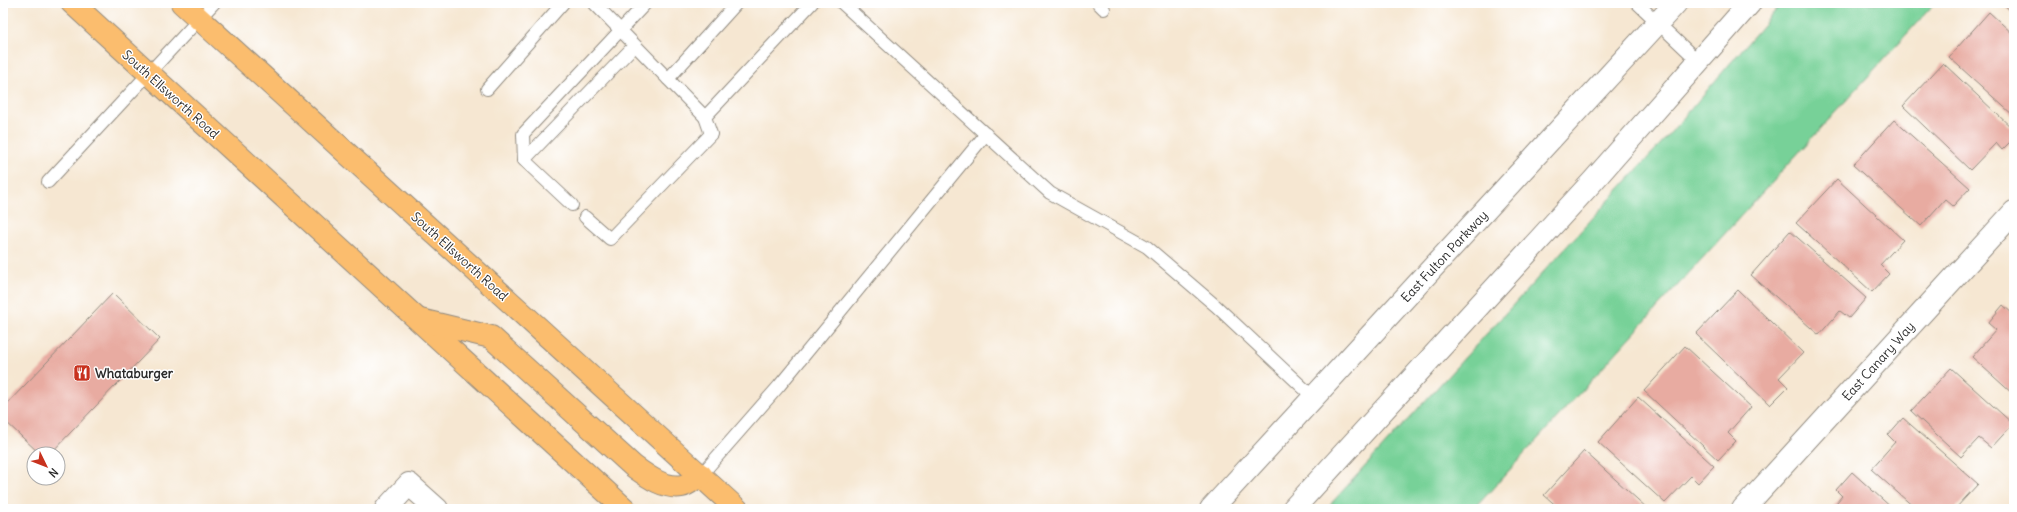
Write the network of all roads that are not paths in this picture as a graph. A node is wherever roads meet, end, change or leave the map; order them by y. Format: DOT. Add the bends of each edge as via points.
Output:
graph roads {
  1 [pos="72,3"];
  2 [pos="182,3"];
  3 [pos="214,3"];
  4 [pos="563,3"];
  5 [pos="594,3"];
  6 [pos="646,3"];
  7 [pos="736,3"];
  8 [pos="812,3"];
  9 [pos="842,3"];
  10 [pos="1637,3"];
  11 [pos="1676,3"];
  12 [pos="1750,3"];
  13 [pos="199,18"];
  14 [pos="1658,23"];
  15 [pos="620,31"];
  16 [pos="634,46"];
  17 [pos="1698,61"];
  18 [pos="148,74"];
  19 [pos="668,79"];
  20 [pos="487,89"];
  21 [pos="557,97"];
  22 [pos="571,111"];
  23 [pos="706,117"];
  24 [pos="986,134"];
  25 [pos="524,160"];
  26 [pos="48,182"];
  27 [pos="572,205"];
  28 [pos="2014,212"];
  29 [pos="585,217"];
  30 [pos="419,320"];
  31 [pos="1314,398"];
  32 [pos="701,475"];
  33 [pos="386,509"];
  34 [pos="437,509"];
  35 [pos="625,509"];
  36 [pos="738,509"];
  37 [pos="1211,509"];
  38 [pos="1293,509"];
  39 [pos="1743,509"];
  1 -- 18 [label="main road, South Ellsworth Road"];
  2 -- 13 [label="main road, South Ellsworth Road"];
  3 -- 13 [label="lane"];
  4 -- 20 [label="lane"];
  5 -- 15 [label="lane"];
  6 -- 15 [label="lane"];
  7 -- 19 [label="lane"];
  8 -- 23 [label="lane"];
  9 -- 24 [label="lane"];
  10 -- 14 [label="lane"];
  11 -- 14 [label="street, East Fulton Parkway"];
  12 -- 17 [label="street"];
  13 -- 18 [label="lane"];
  13 -- 32 [label="main road, South Ellsworth Road"];
  14 -- 17 [label="lane"];
  14 -- 31 [label="street, East Fulton Parkway"];
  15 -- 16 [label="lane"];
  15 -- 21 [label="lane"];
  16 -- 19 [label="lane"];
  16 -- 22 [label="lane"];
  17 -- 38 [label="street" via="1593,181"];
  18 -- 26 [label="lane"];
  18 -- 30 [label="main road, South Ellsworth Road"];
  19 -- 23 [label="lane"];
  21 -- 22 [label="lane"];
  21 -- 25 [label="lane" via="523,134"];
  22 -- 25 [label="lane"];
  23 -- 29 [label="lane" via="711,134 610,240"];
  24 -- 31 [label="lane" via="1050,193 1147,247 1216,306"];
  24 -- 32 [label="lane" via="779,386"];
  25 -- 27 [label="lane"];
  28 -- 39 [label="street, East Canary Way"];
  30 -- 32 [label="main road" via="491,337 633,466 651,479 668,485 682,486"];
  30 -- 35 [label="main road, South Ellsworth Road"];
  31 -- 37 [label="street, East Fulton Parkway"];
  32 -- 36 [label="main road, South Ellsworth Road"];
  33 -- 34 [label="street" via="409,484"];
}
